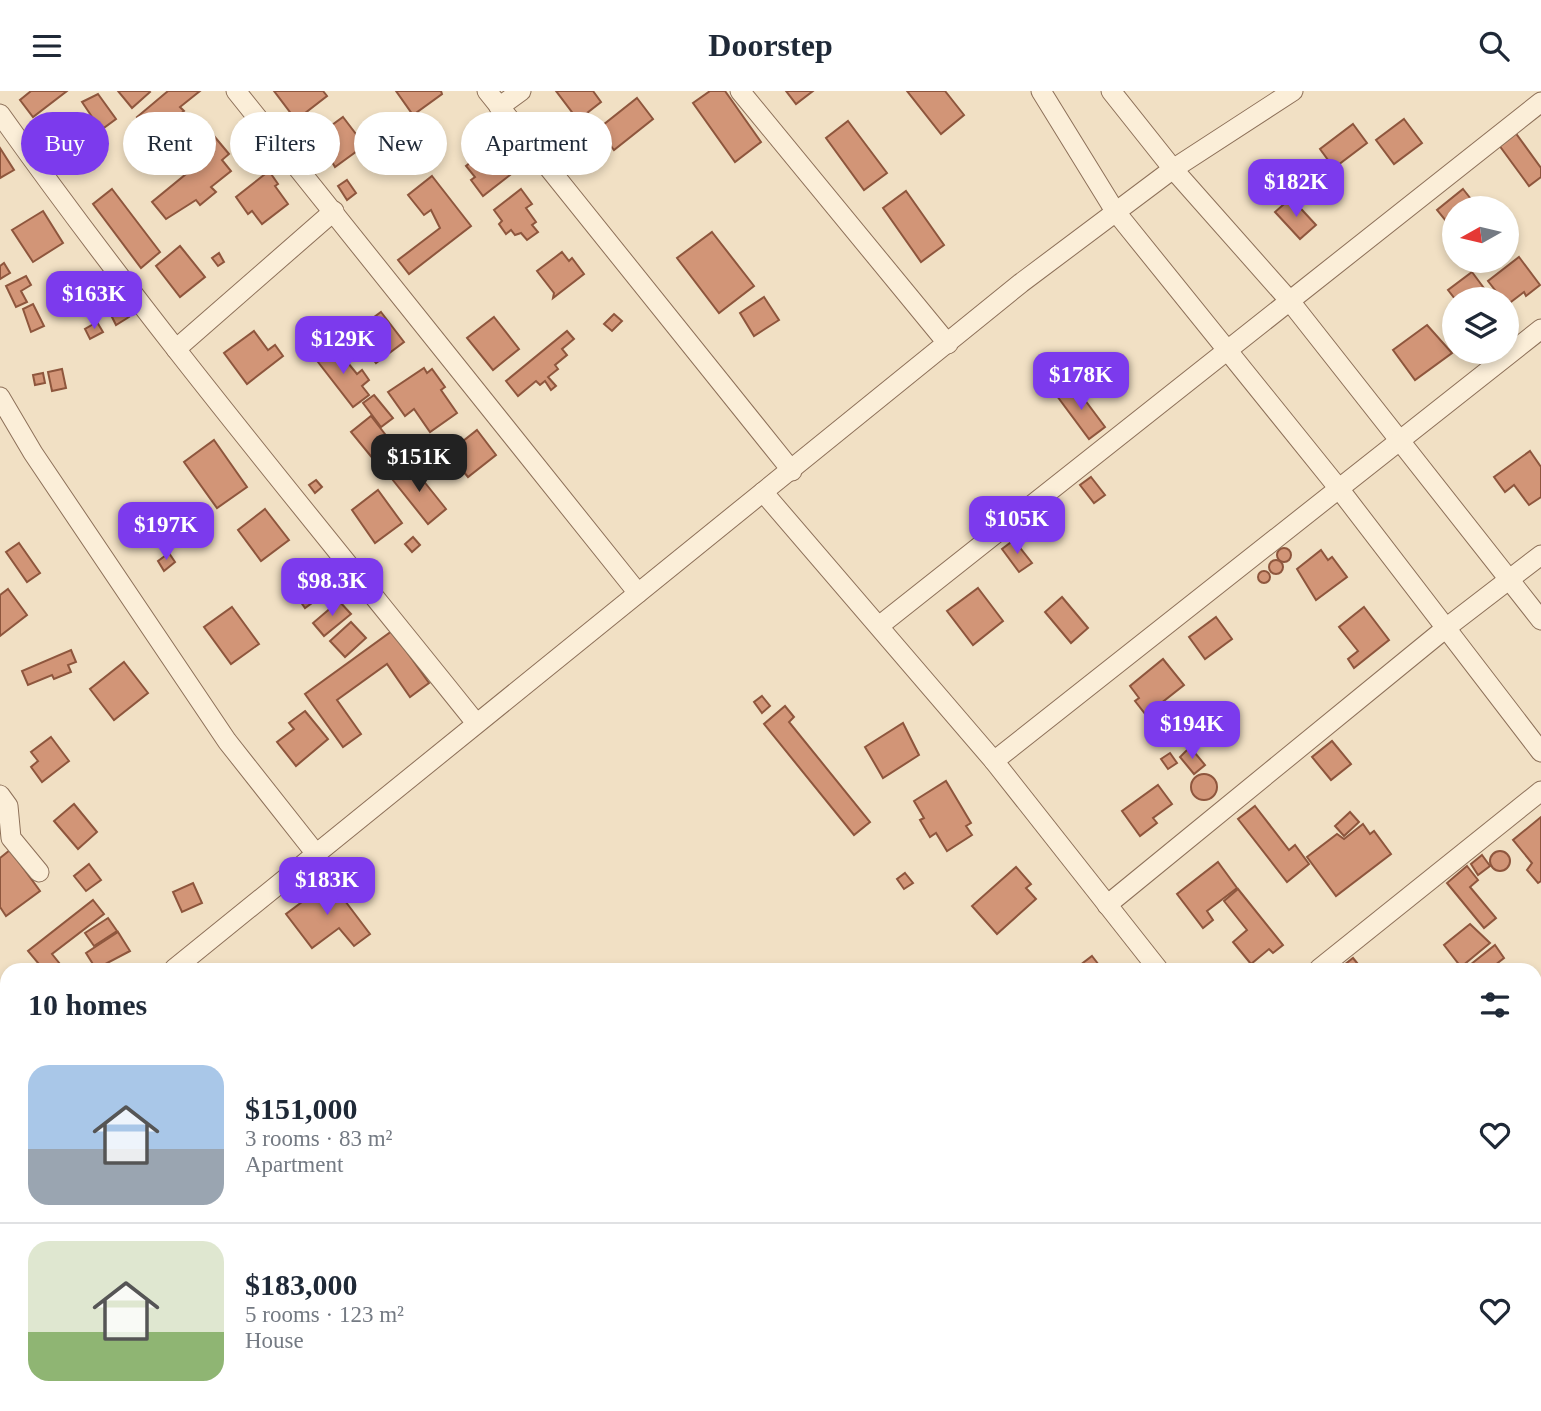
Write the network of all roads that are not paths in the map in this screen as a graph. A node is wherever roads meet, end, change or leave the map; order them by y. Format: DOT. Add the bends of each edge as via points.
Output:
graph roads {
  1 [pos="236,91"];
  2 [pos="487,91"];
  3 [pos="521,91"];
  4 [pos="740,91"];
  5 [pos="1041,91"];
  6 [pos="1111,91"];
  7 [pos="1293,91"];
  8 [pos="1541,102"];
  9 [pos="499,107"];
  10 [pos="0,114"];
  11 [pos="1173,169"];
  12 [pos="334,211"];
  13 [pos="1115,211"];
  14 [pos="1289,300"];
  15 [pos="1541,329"];
  16 [pos="948,344"];
  17 [pos="176,349"];
  18 [pos="1225,351"];
  19 [pos="0,397"];
  20 [pos="1402,441"];
  21 [pos="792,471"];
  22 [pos="1340,490"];
  23 [pos="763,492"];
  24 [pos="1541,555"];
  25 [pos="1511,579"];
  26 [pos="638,593"];
  27 [pos="1541,620"];
  28 [pos="879,626"];
  29 [pos="1446,628"];
  30 [pos="476,723"];
  31 [pos="1541,752"];
  32 [pos="994,761"];
  33 [pos="1541,791"];
  34 [pos="0,795"];
  35 [pos="317,855"];
  36 [pos="39,872"];
  37 [pos="1107,905"];
  38 [pos="182,963"];
  39 [pos="1153,963"];
  40 [pos="1326,963"];
  1 -- 12 [label="street"];
  2 -- 9 [label="street"];
  3 -- 9 [label="street"];
  4 -- 16 [label="street"];
  5 -- 13 [label="street"];
  6 -- 11 [label="street"];
  7 -- 11 [label="street"];
  8 -- 14 [label="street"];
  9 -- 21 [label="street"];
  10 -- 17 [label="street"];
  11 -- 13 [label="street"];
  11 -- 14 [label="street"];
  12 -- 17 [label="street"];
  12 -- 26 [label="street"];
  13 -- 16 [label="street"];
  13 -- 18 [label="street"];
  14 -- 18 [label="street"];
  14 -- 20 [label="street"];
  15 -- 20 [label="street"];
  16 -- 21 [label="street"];
  17 -- 30 [label="street"];
  18 -- 22 [label="street"];
  18 -- 28 [label="street"];
  19 -- 35 [label="street" via="227,741"];
  20 -- 22 [label="street"];
  20 -- 25 [label="street"];
  21 -- 23 [label="street"];
  22 -- 29 [label="street"];
  22 -- 32 [label="street"];
  23 -- 26 [label="street"];
  23 -- 28 [label="street"];
  24 -- 25 [label="street"];
  25 -- 27 [label="street"];
  25 -- 29 [label="street"];
  26 -- 30 [label="street"];
  28 -- 32 [label="street"];
  29 -- 31 [label="street"];
  29 -- 37 [label="street"];
  30 -- 35 [label="street"];
  32 -- 37 [label="street"];
  33 -- 40 [label="street"];
  34 -- 36 [label="street" via="8,806 11,838"];
  35 -- 38 [label="street"];
  37 -- 39 [label="street"];
}
